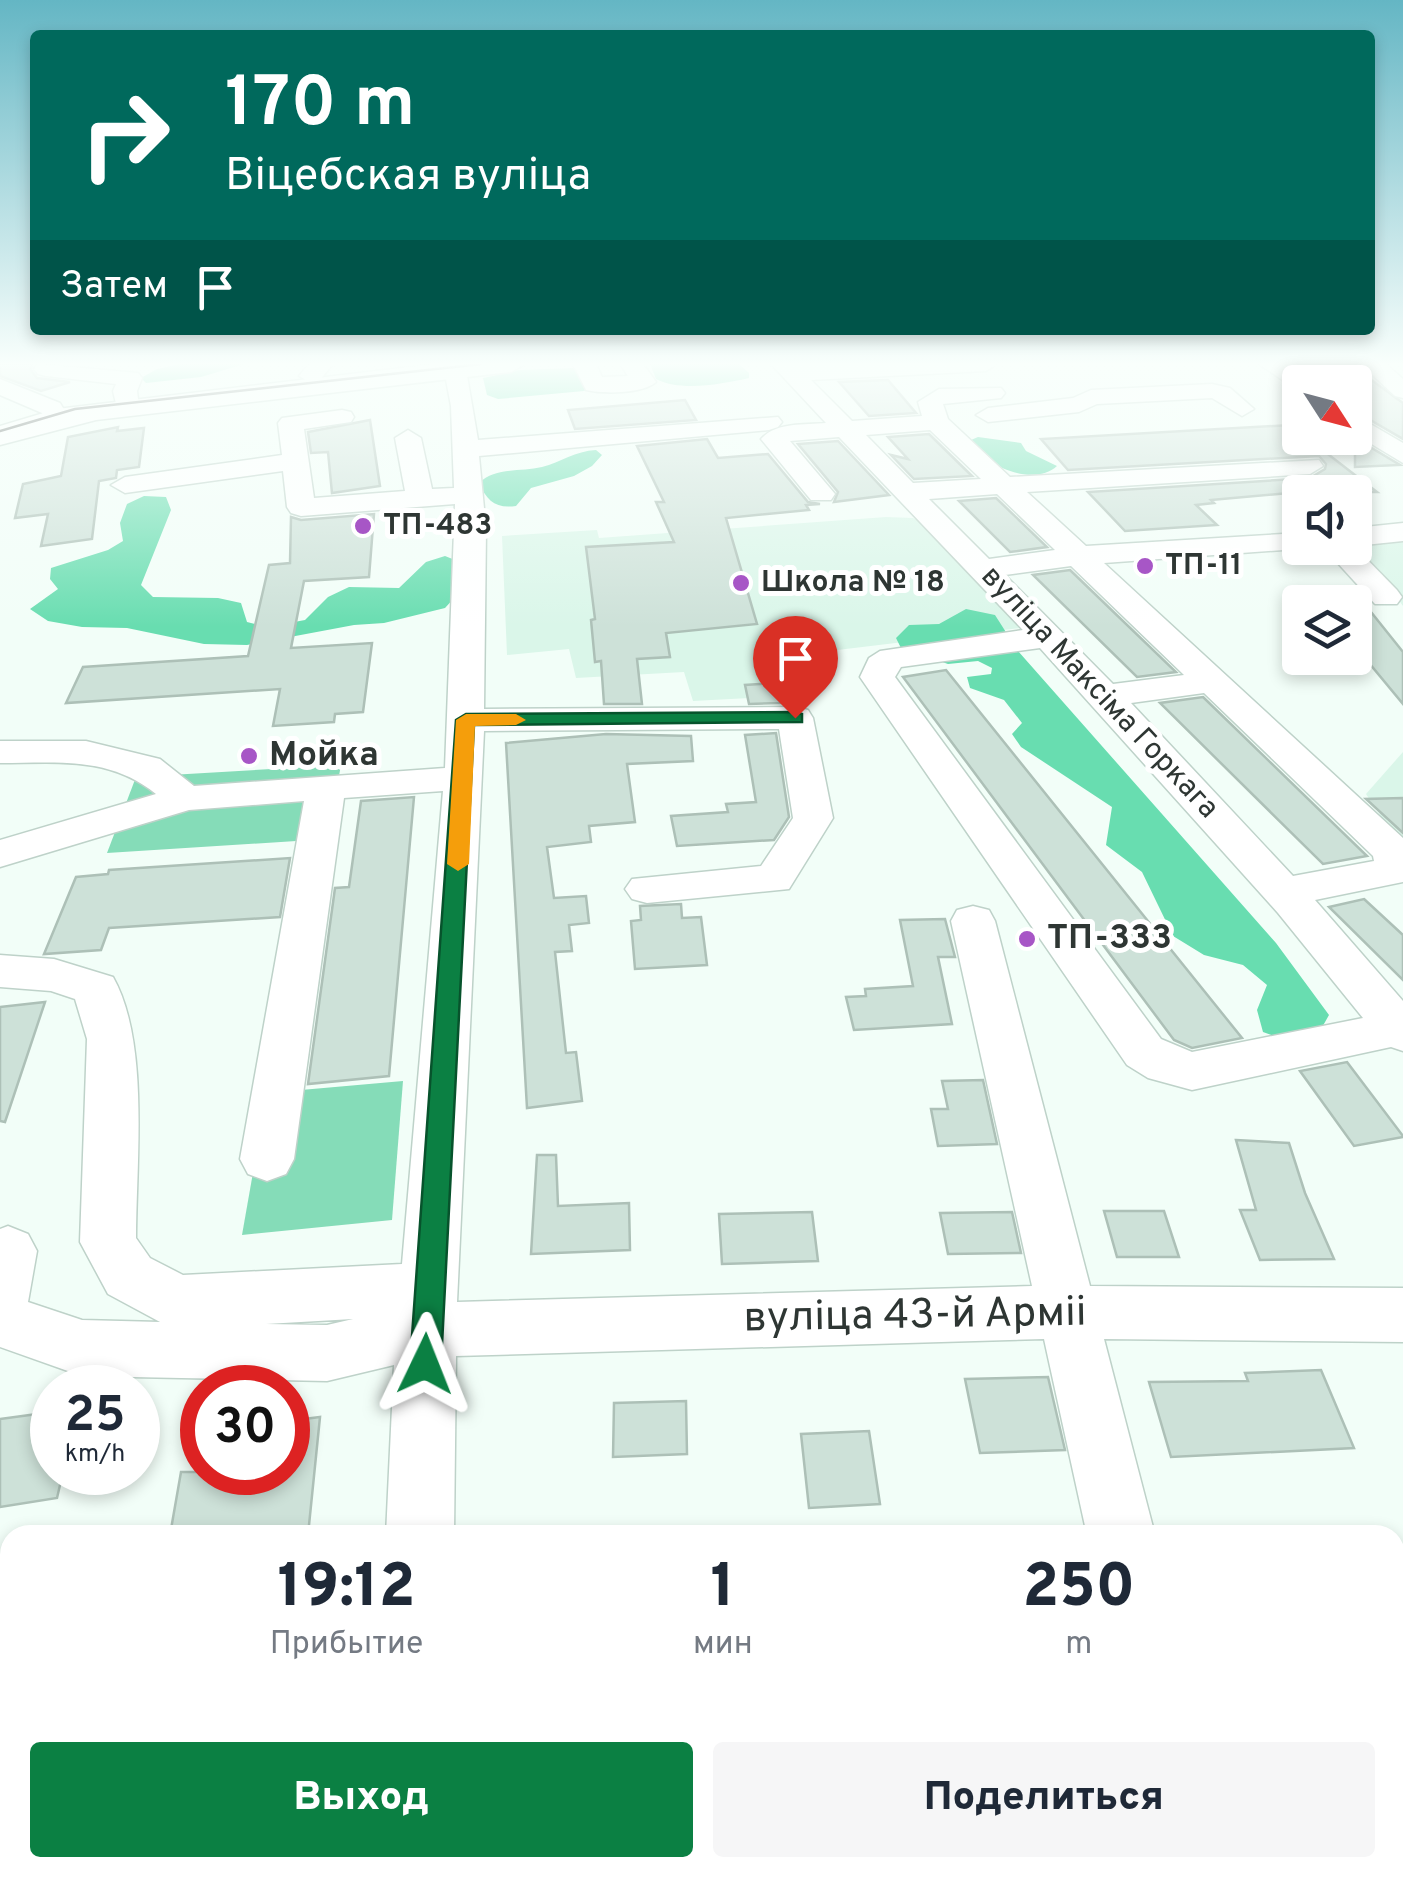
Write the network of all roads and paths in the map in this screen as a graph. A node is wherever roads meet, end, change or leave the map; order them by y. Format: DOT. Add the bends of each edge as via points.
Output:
graph roads {
  1 [pos="294,452"];
  2 [pos="411,452"];
  3 [pos="466,452"];
  4 [pos="788,452"];
  5 [pos="868,452"];
  6 [pos="967,452"];
  7 [pos="295,461"];
  8 [pos="1310,466"];
  9 [pos="125,484"];
  10 [pos="1000,484"];
  11 [pos="905,492"];
  12 [pos="821,494"];
  13 [pos="470,495"];
  14 [pos="420,498"];
  15 [pos="1403,521"];
  16 [pos="1403,532"];
  17 [pos="1372,536"];
  18 [pos="1282,543"];
  19 [pos="1078,556"];
  20 [pos="1355,565"];
  21 [pos="985,569"];
  22 [pos="1386,597"];
  23 [pos="1049,636"];
  24 [pos="1215,680"];
  25 [pos="1105,696"];
  26 [pos="466,720"];
  27 [pos="0,752"];
  28 [pos="464,778"];
  29 [pos="1230,784"];
  30 [pos="326,787"];
  31 [pos="1189,791"];
  32 [pos="185,798"];
  33 [pos="0,854"];
  34 [pos="647,889"];
  35 [pos="1282,892"];
  36 [pos="972,922"];
  37 [pos="0,971"];
  38 [pos="1401,1031"];
  39 [pos="268,1159"];
  40 [pos="428,1309"];
  41 [pos="1064,1312"];
  42 [pos="1403,1315"];
  43 [pos="0,1320"];
  44 [pos="420,1525"];
  45 [pos="1118,1525"];
  1 -- 7 [label="street"];
  2 -- 14 [label="street"];
  3 -- 13 [label="street"];
  4 -- 12 [label="street"];
  5 -- 11 [label="street, вуліца Максіма Горкага"];
  6 -- 10 [label="street"];
  7 -- 9 [label="street"];
  7 -- 14 [label="street" via="301,507"];
  8 -- 10 [label="street"];
  10 -- 11 [label="street"];
  10 -- 19 [label="street"];
  11 -- 21 [label="street, вуліца Максіма Горкага"];
  13 -- 14 [label="street"];
  13 -- 26 [label="street"];
  15 -- 16 [label="street"];
  16 -- 17 [label="street"];
  18 -- 19 [label="street"];
  19 -- 21 [label="street"];
  19 -- 24 [label="street"];
  20 -- 22 [label="street"];
  21 -- 23 [label="street, вуліца Максіма Горкага"];
  23 -- 25 [label="street, вуліца Максіма Горкага"];
  23 -- 38 [label="street" via="892,658 877,676 1144,1052 1192,1071"];
  24 -- 25 [label="street"];
  24 -- 35 [label="street" via="1396,861 1388,872"];
  25 -- 31 [label="street, вуліца Максіма Горкага"];
  26 -- 28 [label="street"];
  26 -- 34 [label="street" via="795,718 813,818 774,879"];
  27 -- 32 [label="street" via="86,752 131,763"];
  28 -- 30 [label="street"];
  28 -- 40 [label="street"];
  29 -- 31 [label="street"];
  30 -- 32 [label="street"];
  30 -- 39 [label="street"];
  31 -- 35 [label="street, вуліца Максіма Горкага"];
  32 -- 33 [label="street"];
  35 -- 38 [label="street, вуліца Максіма Горкага"];
  36 -- 41 [label="street"];
  37 -- 40 [label="street" via="54,974 96,990 111,1039 108,1242 130,1276 178,1302"];
  40 -- 41 [label="street, вуліца 43-й Арміі"];
  40 -- 43 [label="street" via="327,1353 82,1348"];
  40 -- 44 [label="street"];
  41 -- 42 [label="street, вуліца 43-й Арміі"];
  41 -- 45 [label="street"];
}
